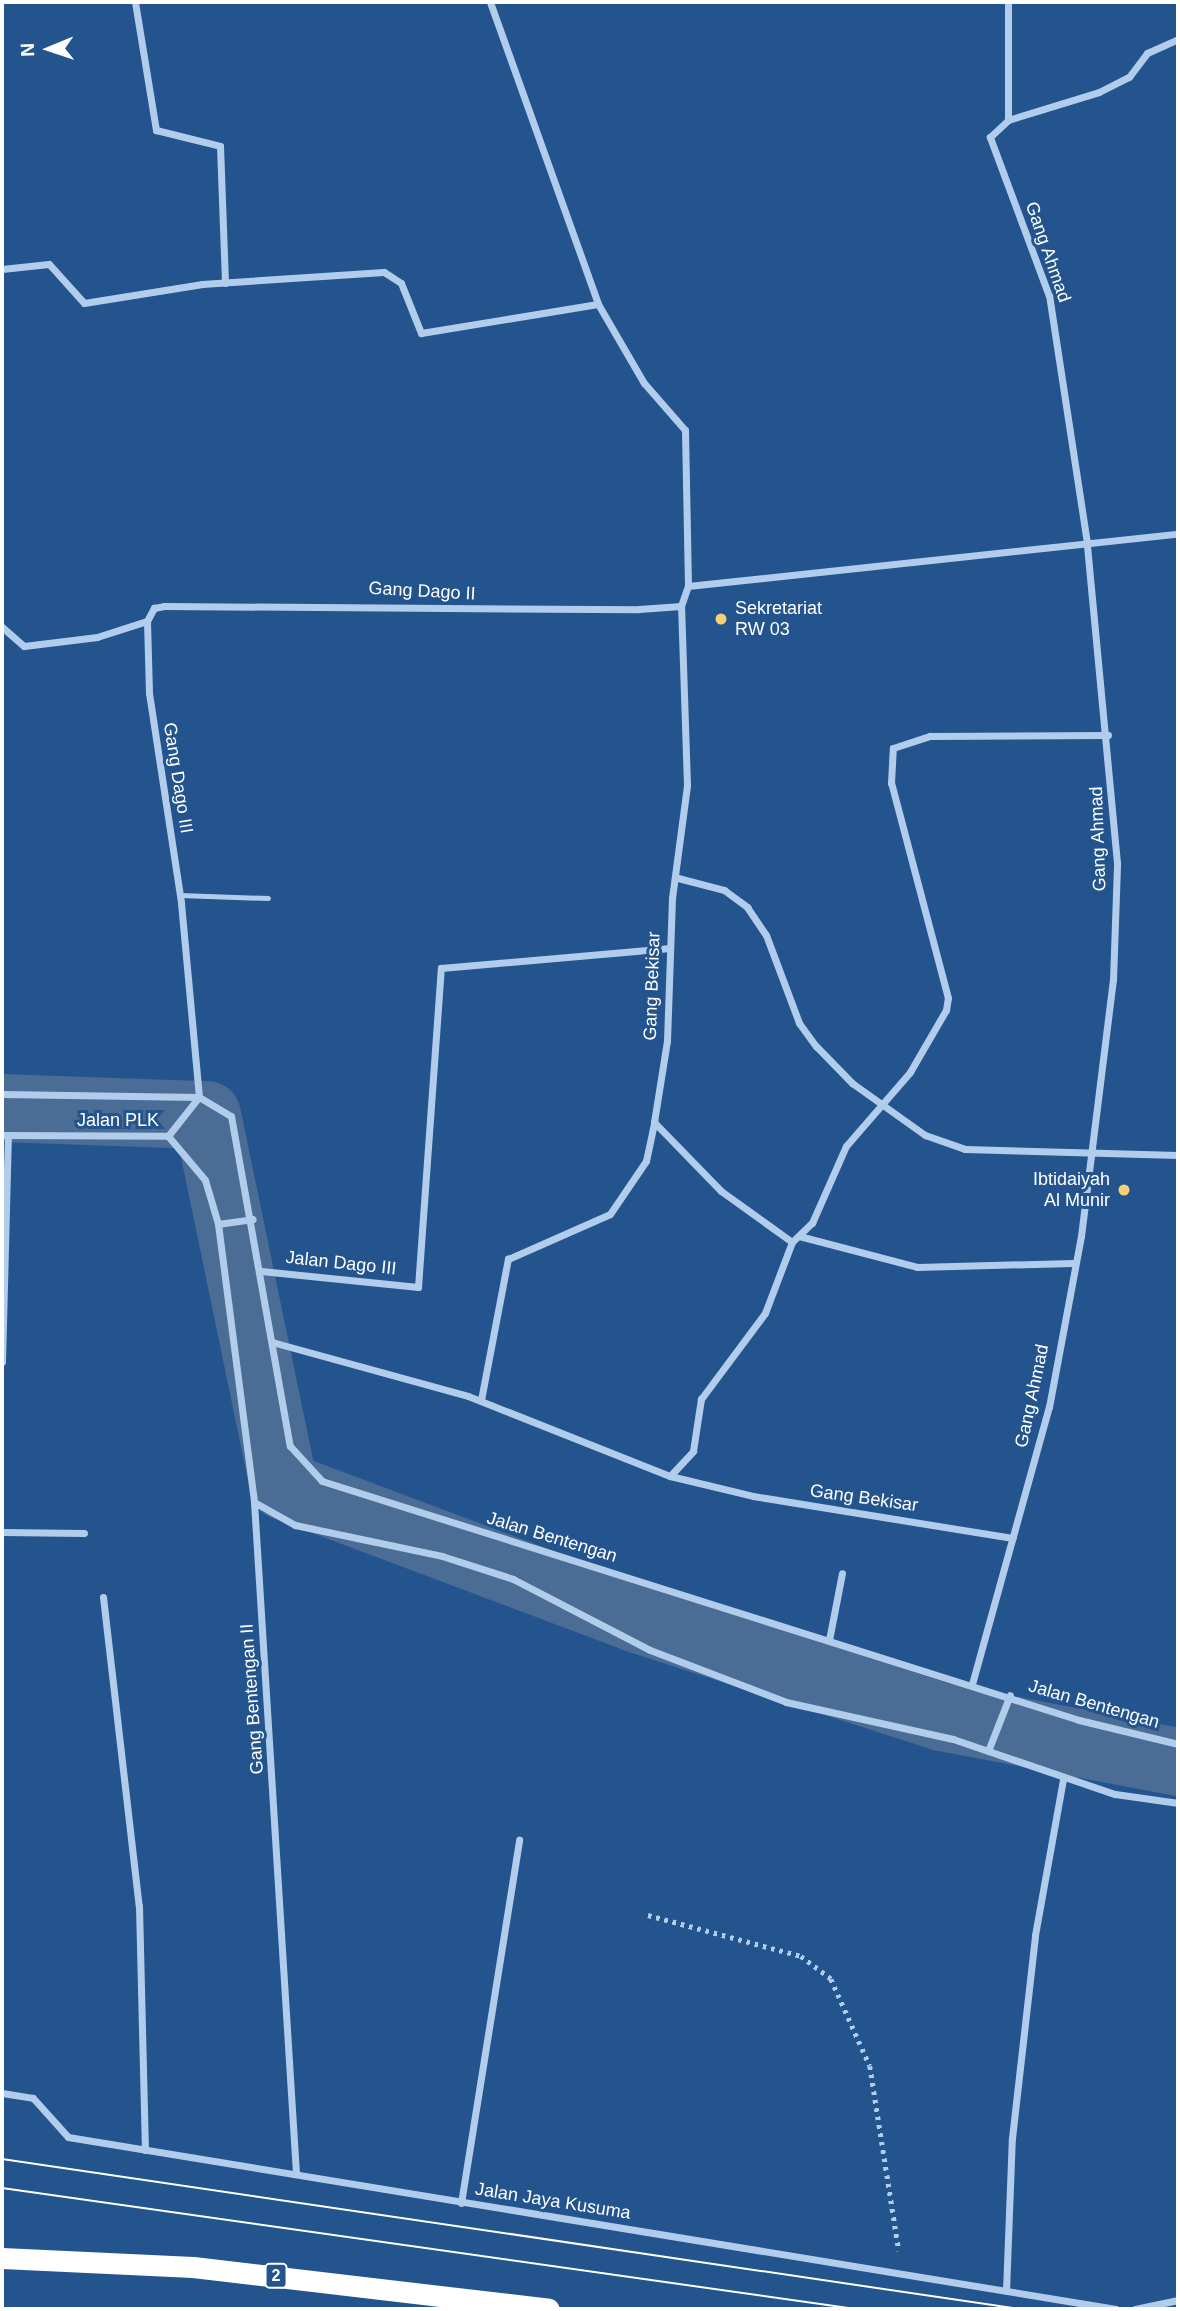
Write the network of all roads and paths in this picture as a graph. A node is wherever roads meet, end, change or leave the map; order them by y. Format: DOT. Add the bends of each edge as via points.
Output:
graph roads {
  1 [pos="135,2"];
  2 [pos="490,2"];
  3 [pos="1008,2"];
  4 [pos="1178,38"];
  5 [pos="1008,120"];
  6 [pos="2,269"];
  7 [pos="225,283"];
  8 [pos="598,304"];
  9 [pos="1178,534"];
  10 [pos="1087,543"];
  11 [pos="688,586"];
  12 [pos="681,606"];
  13 [pos="147,621"];
  14 [pos="2,627"];
  15 [pos="1108,735"];
  16 [pos="678,878"];
  17 [pos="180,895"];
  18 [pos="268,898"];
  19 [pos="670,948"];
  20 [pos="2,1094"];
  21 [pos="199,1097"];
  22 [pos="880,1106"];
  23 [pos="653,1122"];
  24 [pos="170,1133"];
  25 [pos="5,1135"];
  26 [pos="1091,1154"];
  27 [pos="1178,1155"];
  28 [pos="251,1219"];
  29 [pos="220,1223"];
  30 [pos="799,1236"];
  31 [pos="792,1242"];
  32 [pos="1073,1263"];
  33 [pos="261,1270"];
  34 [pos="272,1342"];
  35 [pos="2,1362"];
  36 [pos="481,1400"];
  37 [pos="670,1476"];
  38 [pos="254,1502"];
  39 [pos="2,1532"];
  40 [pos="85,1533"];
  41 [pos="1013,1538"];
  42 [pos="842,1573"];
  43 [pos="103,1597"];
  44 [pos="829,1640"];
  45 [pos="972,1684"];
  46 [pos="1009,1699"];
  47 [pos="1178,1744"];
  48 [pos="988,1751"];
  49 [pos="1063,1780"];
  50 [pos="1178,1803"];
  51 [pos="519,1840"];
  52 [pos="648,1915"];
  53 [pos="2,2093"];
  54 [pos="145,2150"];
  55 [pos="296,2174"];
  56 [pos="461,2203"];
  57 [pos="2,2258"];
  58 [pos="903,2273"];
  59 [pos="1006,2291"];
  60 [pos="1178,2300"];
  61 [pos="550,2309"];
  62 [pos="1116,2309"];
  63 [pos="1135,2309"];
  1 -- 7 [label="street" via="156,130 220,146"];
  2 -- 8 [label="street"];
  3 -- 5 [label="street, Gang Ahmad"];
  4 -- 5 [label="street" via="1147,53 1129,76 1099,92"];
  5 -- 10 [label="street, Gang Ahmad" via="990,137 1049,296"];
  6 -- 7 [label="street" via="49,264 84,303"];
  7 -- 8 [label="street" via="389,273 401,282 421,333"];
  8 -- 11 [label="street" via="644,383 685,430"];
  9 -- 10 [label="street"];
  10 -- 11 [label="street"];
  10 -- 15 [label="street, Gang Ahmad"];
  11 -- 12 [label="street"];
  12 -- 13 [label="street, Gang Dago II" via="442,611 362,603 164,606 154,608"];
  12 -- 16 [label="street, Gang Bekisar" via="688,736"];
  13 -- 14 [label="street" via="97,636 24,646"];
  13 -- 17 [label="street, Gang Dago III" via="149,693"];
  15 -- 22 [label="street" via="930,736 893,748 891,783 948,998 928,1045"];
  15 -- 26 [label="street, Gang Ahmad" via="1117,863 1113,980"];
  16 -- 19 [label="street, Gang Bekisar"];
  16 -- 22 [label="street" via="724,890 747,907 766,935 799,1023"];
  17 -- 18 [label="lane"];
  17 -- 21 [label="street, Gang Dago III"];
  19 -- 23 [label="street, Gang Bekisar" via="667,1041"];
  19 -- 33 [label="street, Jalan Dago III" via="441,968 418,1287"];
  20 -- 21 [label="street"];
  21 -- 24 [label="street" via="188,1105"];
  21 -- 28 [label="street, Jalan Bentengan" via="223,1107 235,1123"];
  22 -- 26 [label="street" via="953,1147"];
  22 -- 30 [label="street" via="846,1146 812,1223"];
  23 -- 31 [label="street" via="721,1191"];
  23 -- 36 [label="street" via="646,1161 610,1214 508,1259"];
  24 -- 25 [label="street, Jalan PLK"];
  24 -- 29 [label="street, Jalan PLK" via="205,1180"];
  25 -- 35 [label="street" via="7,1351"];
  26 -- 27 [label="street"];
  26 -- 32 [label="street, Gang Ahmad"];
  28 -- 29 [label="street"];
  28 -- 33 [label="street, Jalan Bentengan"];
  29 -- 38 [label="street, Gang Bentengan II"];
  30 -- 31 [label="street"];
  30 -- 32 [label="street" via="917,1267"];
  31 -- 37 [label="street" via="770,1305 701,1399 695,1447"];
  32 -- 41 [label="street, Gang Ahmad" via="1049,1407"];
  33 -- 34 [label="street, Jalan Bentengan"];
  34 -- 36 [label="street, Gang Bekisar"];
  34 -- 44 [label="street, Jalan Bentengan" via="290,1446 322,1481"];
  36 -- 37 [label="street, Gang Bekisar"];
  37 -- 41 [label="street, Gang Bekisar" via="753,1496"];
  38 -- 48 [label="street" via="295,1525 442,1556 513,1579 650,1650 786,1702"];
  38 -- 55 [label="street, Gang Bentengan II"];
  39 -- 40 [label="street"];
  41 -- 45 [label="street, Gang Ahmad"];
  42 -- 44 [label="street"];
  43 -- 54 [label="street" via="139,1906"];
  44 -- 45 [label="street, Jalan Bentengan"];
  45 -- 46 [label="street, Jalan Bentengan"];
  46 -- 47 [label="street, Jalan Bentengan"];
  46 -- 48 [label="street"];
  48 -- 49 [label="street"];
  49 -- 50 [label="street"];
  49 -- 59 [label="street" via="1033,1948 1012,2138"];
  51 -- 56 [label="street"];
  52 -- 58 [label="path" via="802,1956 831,1979 870,2066"];
  53 -- 54 [label="street, Jalan Jaya Kusuma" via="33,2098 68,2137"];
  54 -- 55 [label="street, Jalan Jaya Kusuma"];
  55 -- 56 [label="street, Jalan Jaya Kusuma"];
  56 -- 58 [label="street, Jalan Jaya Kusuma"];
  57 -- 61 [label="highway, 2" via="193,2267"];
  58 -- 59 [label="street, Jalan Jaya Kusuma"];
  59 -- 62 [label="street, Jalan Jaya Kusuma"];
  60 -- 63 [label="street"];
}
